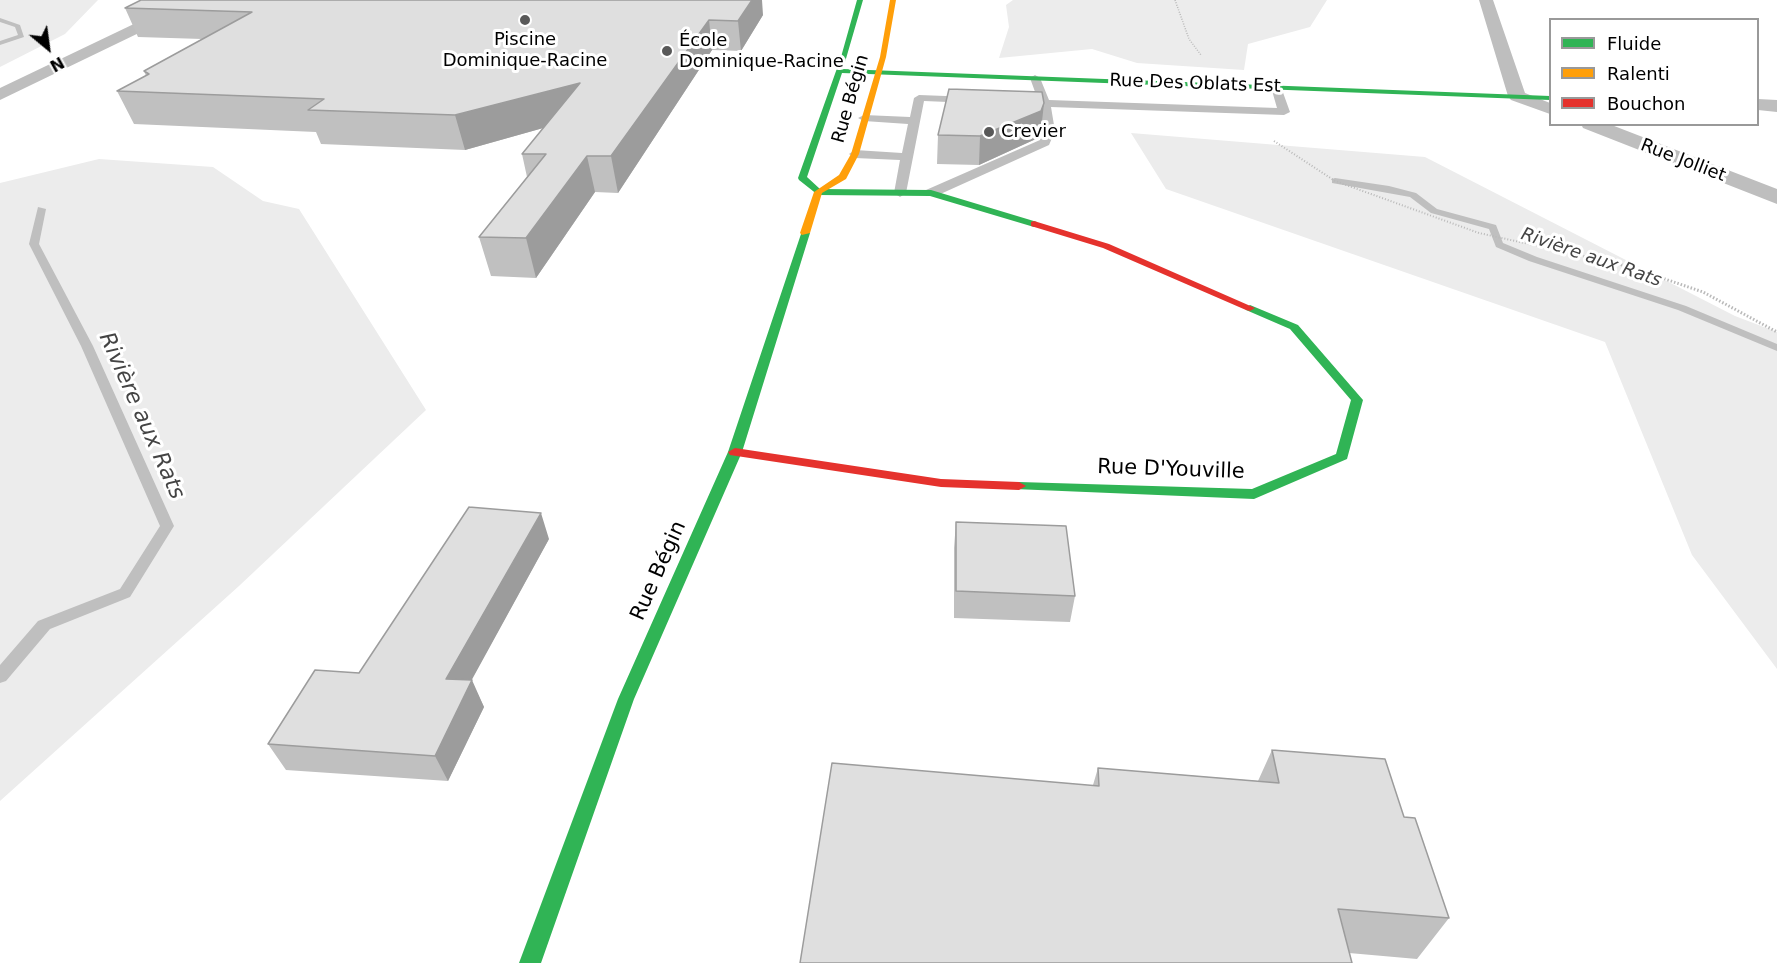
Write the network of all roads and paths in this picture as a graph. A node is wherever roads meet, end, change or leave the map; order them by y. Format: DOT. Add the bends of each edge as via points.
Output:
graph roads {
  1 [pos="196,0"];
  2 [pos="860,0"];
  3 [pos="893,0"];
  4 [pos="1176,0"];
  5 [pos="1486,0"];
  6 [pos="840,71"];
  7 [pos="878,72"];
  8 [pos="1035,78"];
  9 [pos="1222,85"];
  10 [pos="1276,87"];
  11 [pos="0,95"];
  12 [pos="1517,96"];
  13 [pos="1549,98"];
  14 [pos="1045,103"];
  15 [pos="1759,105"];
  16 [pos="1777,106"];
  17 [pos="1549,108"];
  18 [pos="1237,111"];
  19 [pos="864,118"];
  20 [pos="915,121"];
  21 [pos="1595,126"];
  22 [pos="855,154"];
  23 [pos="908,157"];
  24 [pos="818,192"];
  25 [pos="900,193"];
  26 [pos="931,193"];
  27 [pos="1777,197"];
  28 [pos="1777,332"];
  29 [pos="735,452"];
  30 [pos="530,963"];
  1 -- 11 [label="street"];
  2 -- 6 [label="street, Rue Bégin"];
  3 -- 7 [label="street, Rue Bégin"];
  4 -- 9 [label="path" via="1189,39"];
  5 -- 12 [label="street"];
  6 -- 7 [label="street, Rue Des Oblats Est"];
  6 -- 24 [label="street, Rue Bégin" via="802,178"];
  7 -- 8 [label="street, Rue Des Oblats Est"];
  7 -- 19 [label="street, Rue Bégin"];
  8 -- 9 [label="street, Rue Des Oblats Est"];
  8 -- 14 [label="lane"];
  9 -- 10 [label="street, Rue Des Oblats Est"];
  10 -- 12 [label="street, Rue Des Oblats Est"];
  10 -- 18 [label="lane" via="1284,112"];
  12 -- 13 [label="street, Rue Des Oblats Est"];
  12 -- 17 [label="street"];
  14 -- 18 [label="lane"];
  14 -- 20 [label="lane" via="919,98"];
  14 -- 26 [label="lane" via="1049,131 1045,142"];
  15 -- 16 [label="street"];
  18 -- 28 [label="path" via="1241,119 1335,182 1479,233 1627,266 1703,292"];
  19 -- 20 [label="lane"];
  19 -- 22 [label="street, Rue Bégin"];
  20 -- 23 [label="lane"];
  21 -- 27 [label="street, Rue Jolliet"];
  22 -- 23 [label="lane"];
  22 -- 24 [label="street, Rue Bégin" via="843,177"];
  23 -- 25 [label="lane"];
  24 -- 25 [label="street, Rue D'Youville"];
  24 -- 29 [label="street, Rue Bégin"];
  25 -- 26 [label="street, Rue D'Youville"];
  26 -- 29 [label="street, Rue D'Youville" via="1106,246 1294,327 1357,400 1342,456 1254,494 941,483"];
  29 -- 30 [label="street, Rue Bégin" via="626,699"];
}
